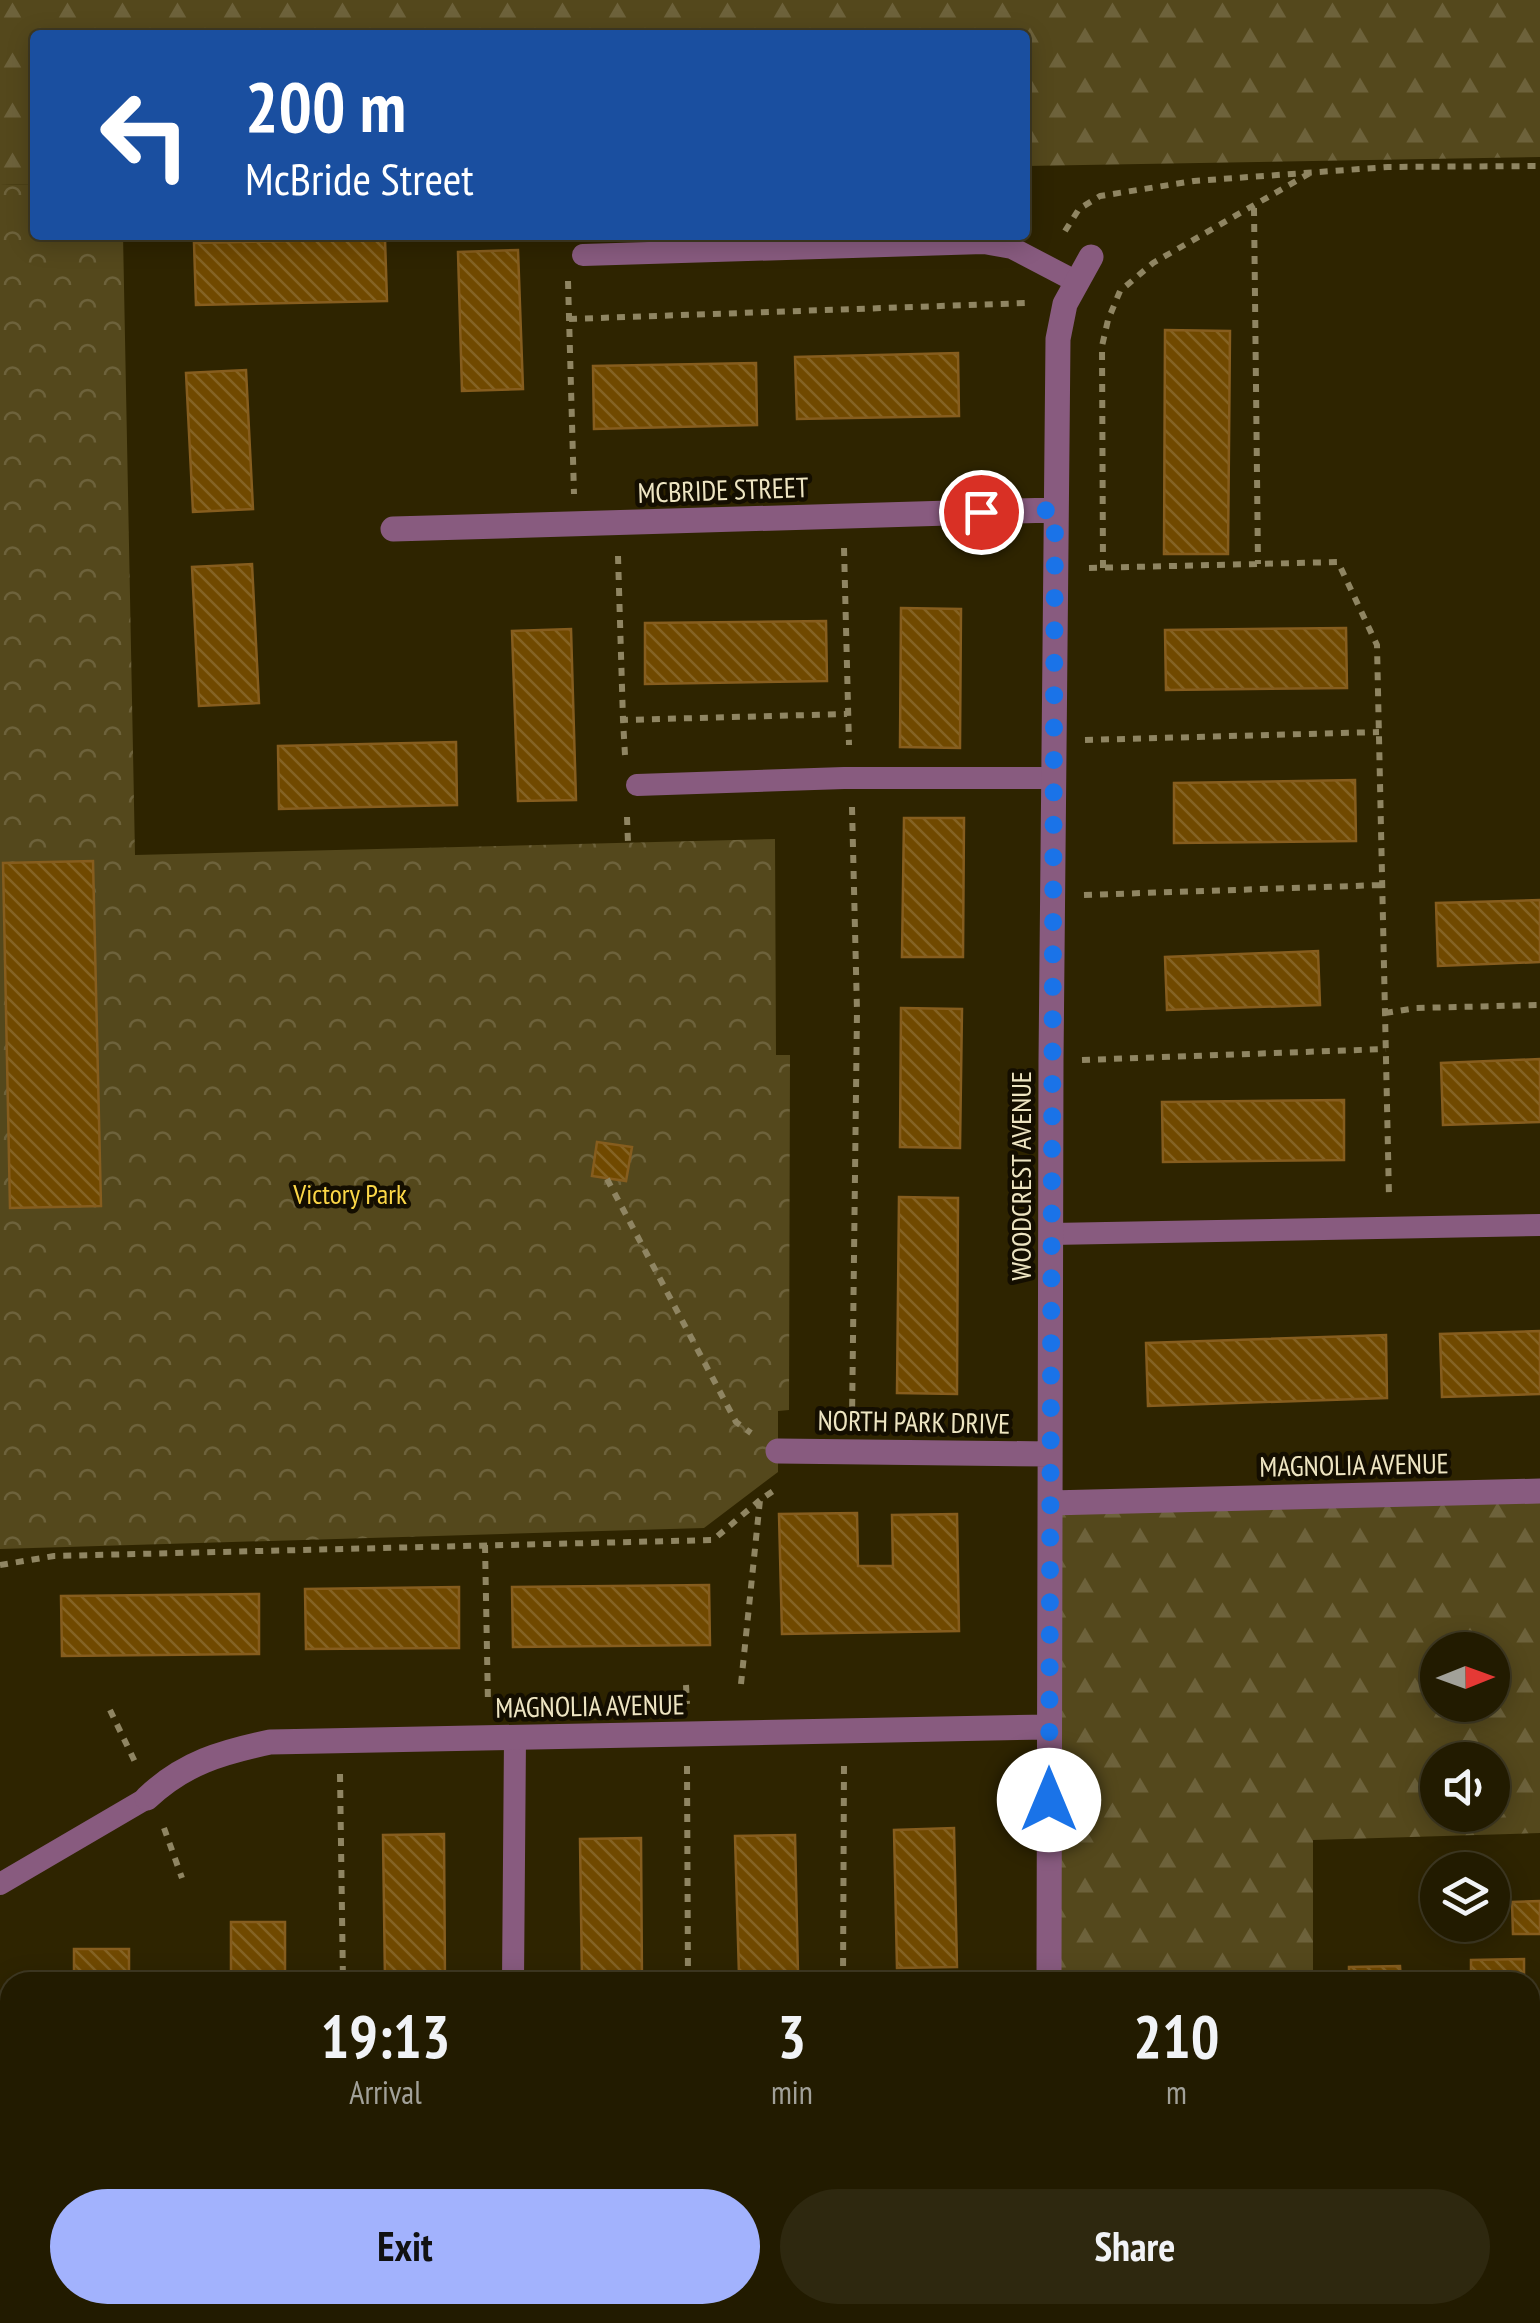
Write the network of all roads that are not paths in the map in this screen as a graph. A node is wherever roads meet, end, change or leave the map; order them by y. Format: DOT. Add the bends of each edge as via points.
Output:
graph roads {
  1 [pos="1090,257"];
  2 [pos="575,262"];
  3 [pos="1077,282"];
  4 [pos="1055,510"];
  5 [pos="394,529"];
  6 [pos="1054,778"];
  7 [pos="631,779"];
  8 [pos="1540,1225"];
  9 [pos="1051,1234"];
  10 [pos="778,1451"];
  11 [pos="1050,1454"];
  12 [pos="1540,1491"];
  13 [pos="1050,1503"];
  14 [pos="1048,1726"];
  15 [pos="515,1738"];
  16 [pos="147,1798"];
  17 [pos="0,1884"];
  18 [pos="513,1972"];
  19 [pos="1049,1972"];
  1 -- 3 [label="street, WOODCREST AVENUE"];
  2 -- 3 [label="lane" via="984,242 1012,248"];
  3 -- 4 [label="street, WOODCREST AVENUE" via="1058,339"];
  4 -- 5 [label="street, MCBRIDE STREET"];
  4 -- 6 [label="street, WOODCREST AVENUE"];
  6 -- 7 [label="lane"];
  6 -- 9 [label="street, WOODCREST AVENUE"];
  8 -- 9 [label="lane"];
  9 -- 11 [label="street, WOODCREST AVENUE"];
  10 -- 11 [label="street, NORTH PARK DRIVE"];
  11 -- 13 [label="street, WOODCREST AVENUE"];
  12 -- 13 [label="street, MAGNOLIA AVENUE"];
  13 -- 14 [label="street, WOODCREST AVENUE"];
  14 -- 15 [label="street, MAGNOLIA AVENUE"];
  14 -- 19 [label="street, WOODCREST AVENUE"];
  15 -- 16 [label="street, MAGNOLIA AVENUE" via="270,1742 222,1752"];
  15 -- 18 [label="lane"];
  16 -- 17 [label="lane"];
}
